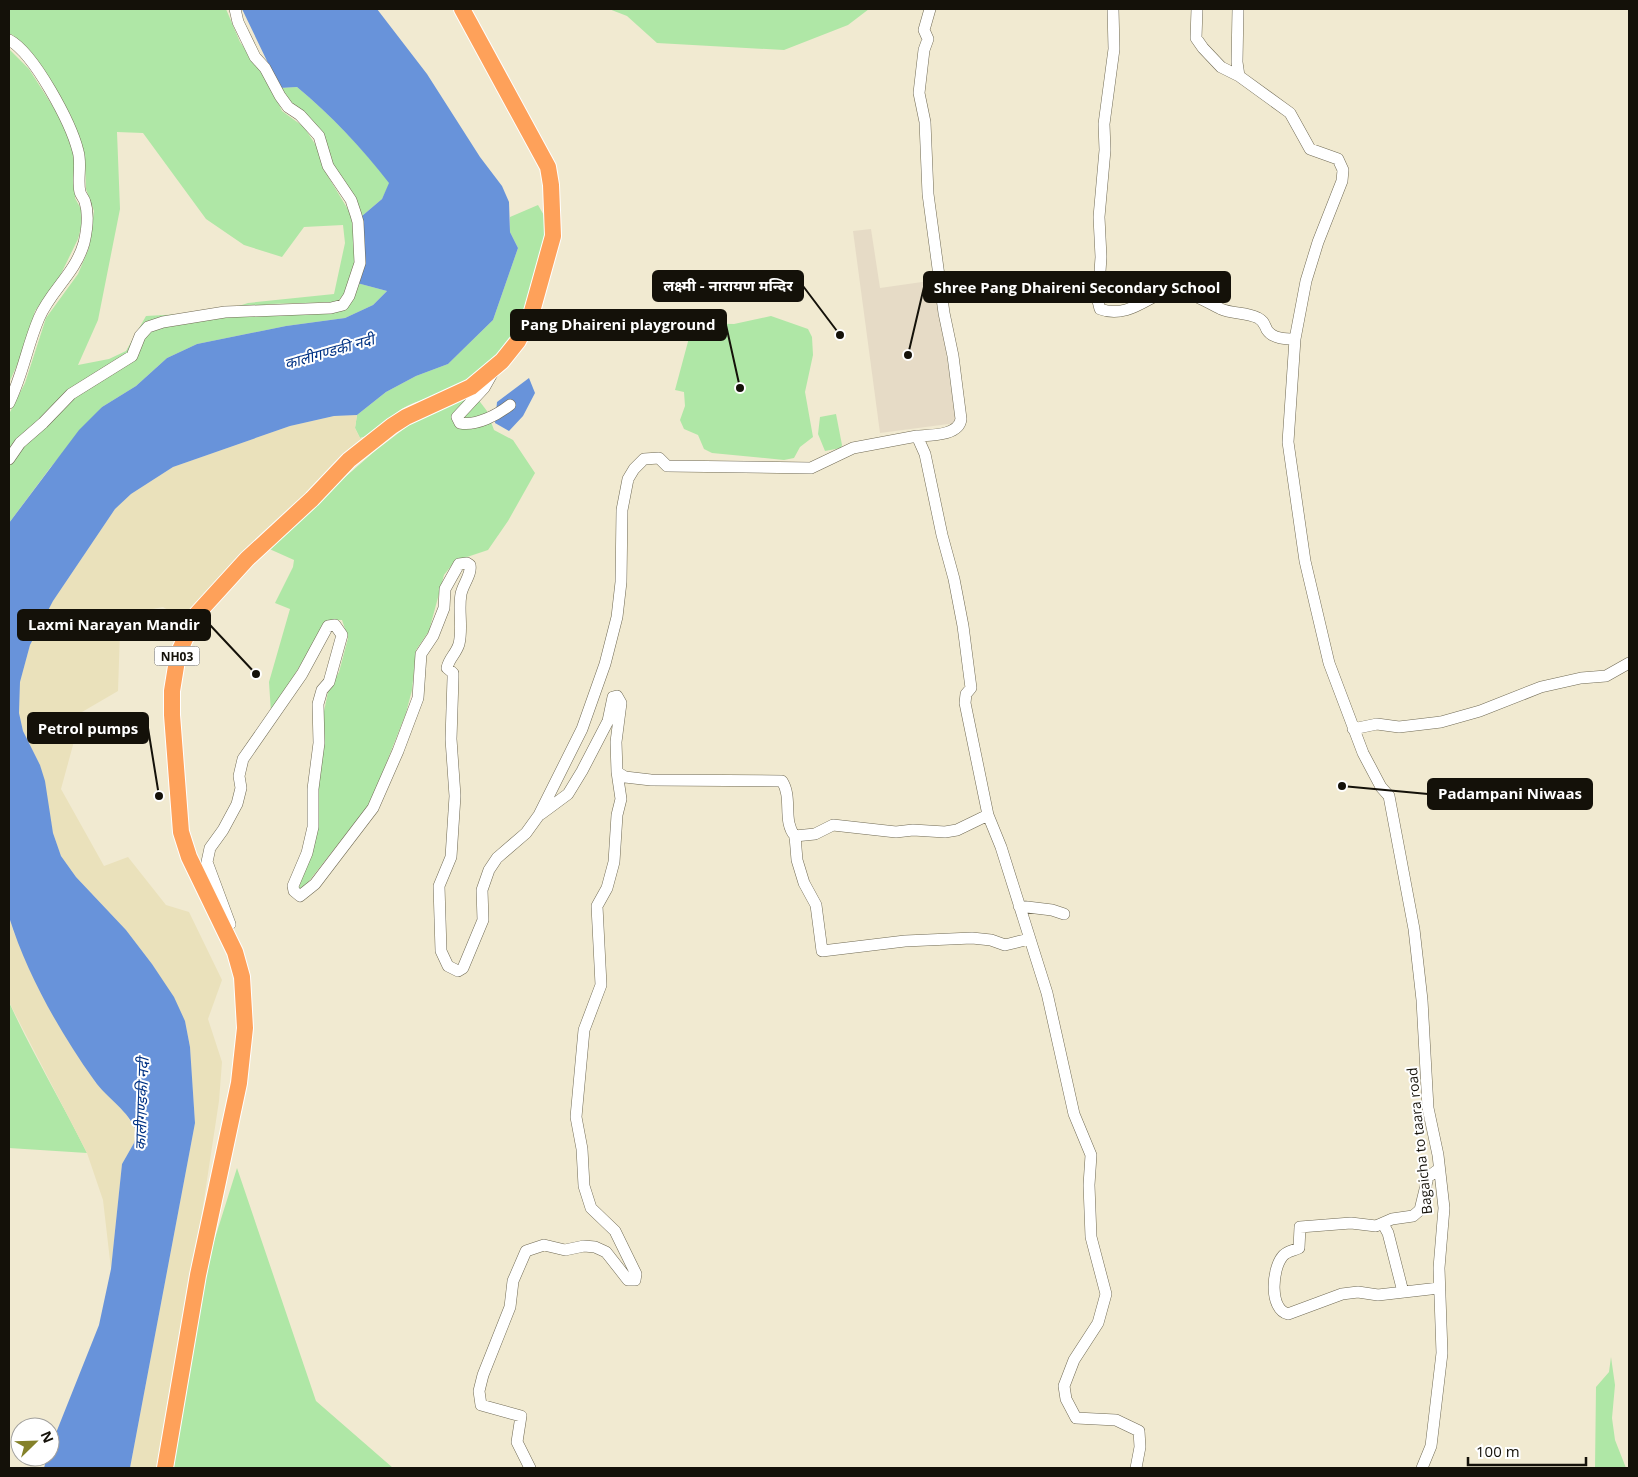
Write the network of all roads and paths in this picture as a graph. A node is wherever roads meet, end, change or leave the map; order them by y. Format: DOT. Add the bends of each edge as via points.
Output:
graph roads {
  1 [pos="235,9"];
  2 [pos="462,9"];
  3 [pos="930,9"];
  4 [pos="1113,9"];
  5 [pos="1197,9"];
  6 [pos="1238,9"];
  7 [pos="9,40"];
  8 [pos="1239,76"];
  9 [pos="1295,339"];
  10 [pos="502,362"];
  11 [pos="9,403"];
  12 [pos="510,405"];
  13 [pos="917,436"];
  14 [pos="9,459"];
  15 [pos="1629,662"];
  16 [pos="1353,729"];
  17 [pos="617,772"];
  18 [pos="988,814"];
  19 [pos="539,815"];
  20 [pos="795,836"];
  21 [pos="1018,906"];
  22 [pos="1064,914"];
  23 [pos="224,927"];
  24 [pos="1029,939"];
  25 [pos="1439,1169"];
  26 [pos="1383,1224"];
  27 [pos="1439,1288"];
  28 [pos="1403,1292"];
  29 [pos="164,1468"];
  30 [pos="530,1468"];
  31 [pos="1136,1468"];
  32 [pos="1422,1468"];
  1 -- 14 [label="street" via="256,57 288,107 319,136 328,166 351,200 358,222 360,255 349,296 343,305 331,308 225,312 148,327 140,336 132,356 71,394 20,443"];
  2 -- 10 [label="highway, NH03" via="548,167 551,185 553,236 540,287 518,341"];
  3 -- 13 [label="street" via="924,30 928,39 919,93 925,122 928,194 961,419 952,431"];
  4 -- 9 [label="street" via="1114,49 1104,124 1099,217 1100,309 1106,312 1124,310 1172,289 1223,310 1256,317 1264,321 1270,334"];
  5 -- 8 [label="street" via="1196,38 1221,67"];
  6 -- 8 [label="street" via="1236,62"];
  7 -- 11 [label="street" via="20,49 50,88 69,124 78,149 80,193 85,199 88,214 84,243 73,270 40,317 20,380"];
  8 -- 9 [label="street, Bagaicha to taara road" via="1290,113 1310,148 1331,155 1342,165 1344,175 1306,282"];
  9 -- 16 [label="street, Bagaicha to taara road" via="1288,442 1301,537 1329,663"];
  10 -- 12 [label="street" via="484,388 457,417 460,424 469,425"];
  10 -- 23 [label="highway, NH03" via="471,387 406,417 349,460 247,559 196,615 178,654 172,691 177,807 190,857"];
  13 -- 18 [label="street" via="925,454 962,617 970,688 965,703"];
  13 -- 19 [label="street" via="853,448 811,468 667,466 654,457 644,459 634,469 628,479 622,510 621,582 610,646 582,729"];
  15 -- 16 [label="street" via="1606,676 1541,687 1480,711 1441,722 1399,727 1377,724"];
  16 -- 25 [label="street, Bagaicha to taara road" via="1389,796 1414,928 1428,1108"];
  17 -- 19 [label="street" via="616,742 621,703 617,696 613,697 608,721 568,794"];
  17 -- 20 [label="street" via="625,777 651,780 782,781 787,793 788,824"];
  17 -- 30 [label="street" via="621,799 614,862 607,888 597,906 601,985 584,1030 576,1117 584,1186 591,1208 615,1231 636,1274 635,1280 628,1280 606,1252 595,1247 565,1250 544,1245 526,1250 513,1281 510,1307 483,1375 479,1398 481,1405 521,1416 517,1442"];
  18 -- 20 [label="street" via="957,830 945,832 896,832 833,825 816,834"];
  18 -- 21 [label="street"];
  19 -- 23 [label="street" via="489,870 482,890 484,920 463,968 452,970 441,950 439,886 452,851 455,796 451,739 453,673 447,668 461,634 461,595 471,568 467,562 462,563 448,582 444,608 433,636 421,654 418,698 373,808 315,884 300,896 296,895 293,886 313,827 319,743 318,704 322,690 329,682 342,635 335,625 328,626 302,674 243,759 237,804 207,852 207,862 230,924"];
  20 -- 24 [label="street" via="797,860 816,905 822,951 905,940 972,938 1005,945"];
  21 -- 22 [label="street"];
  21 -- 24 [label="street"];
  23 -- 29 [label="highway, NH03" via="242,977 245,1028 240,1083 198,1275"];
  24 -- 31 [label="street" via="1047,993 1074,1114 1091,1155 1091,1237 1106,1294 1098,1323 1074,1360 1064,1391 1076,1418 1116,1420 1139,1431"];
  25 -- 26 [label="street" via="1426,1182 1420,1210 1413,1216 1392,1219"];
  25 -- 27 [label="street, Bagaicha to taara road" via="1444,1208"];
  26 -- 28 [label="street"];
  26 -- 28 [label="street" via="1300,1227 1299,1248 1286,1253 1278,1267 1274,1296 1282,1312 1288,1314 1342,1294 1358,1292 1378,1296"];
  27 -- 28 [label="street"];
  27 -- 32 [label="street, Bagaicha to taara road" via="1442,1354 1431,1446"];
}
